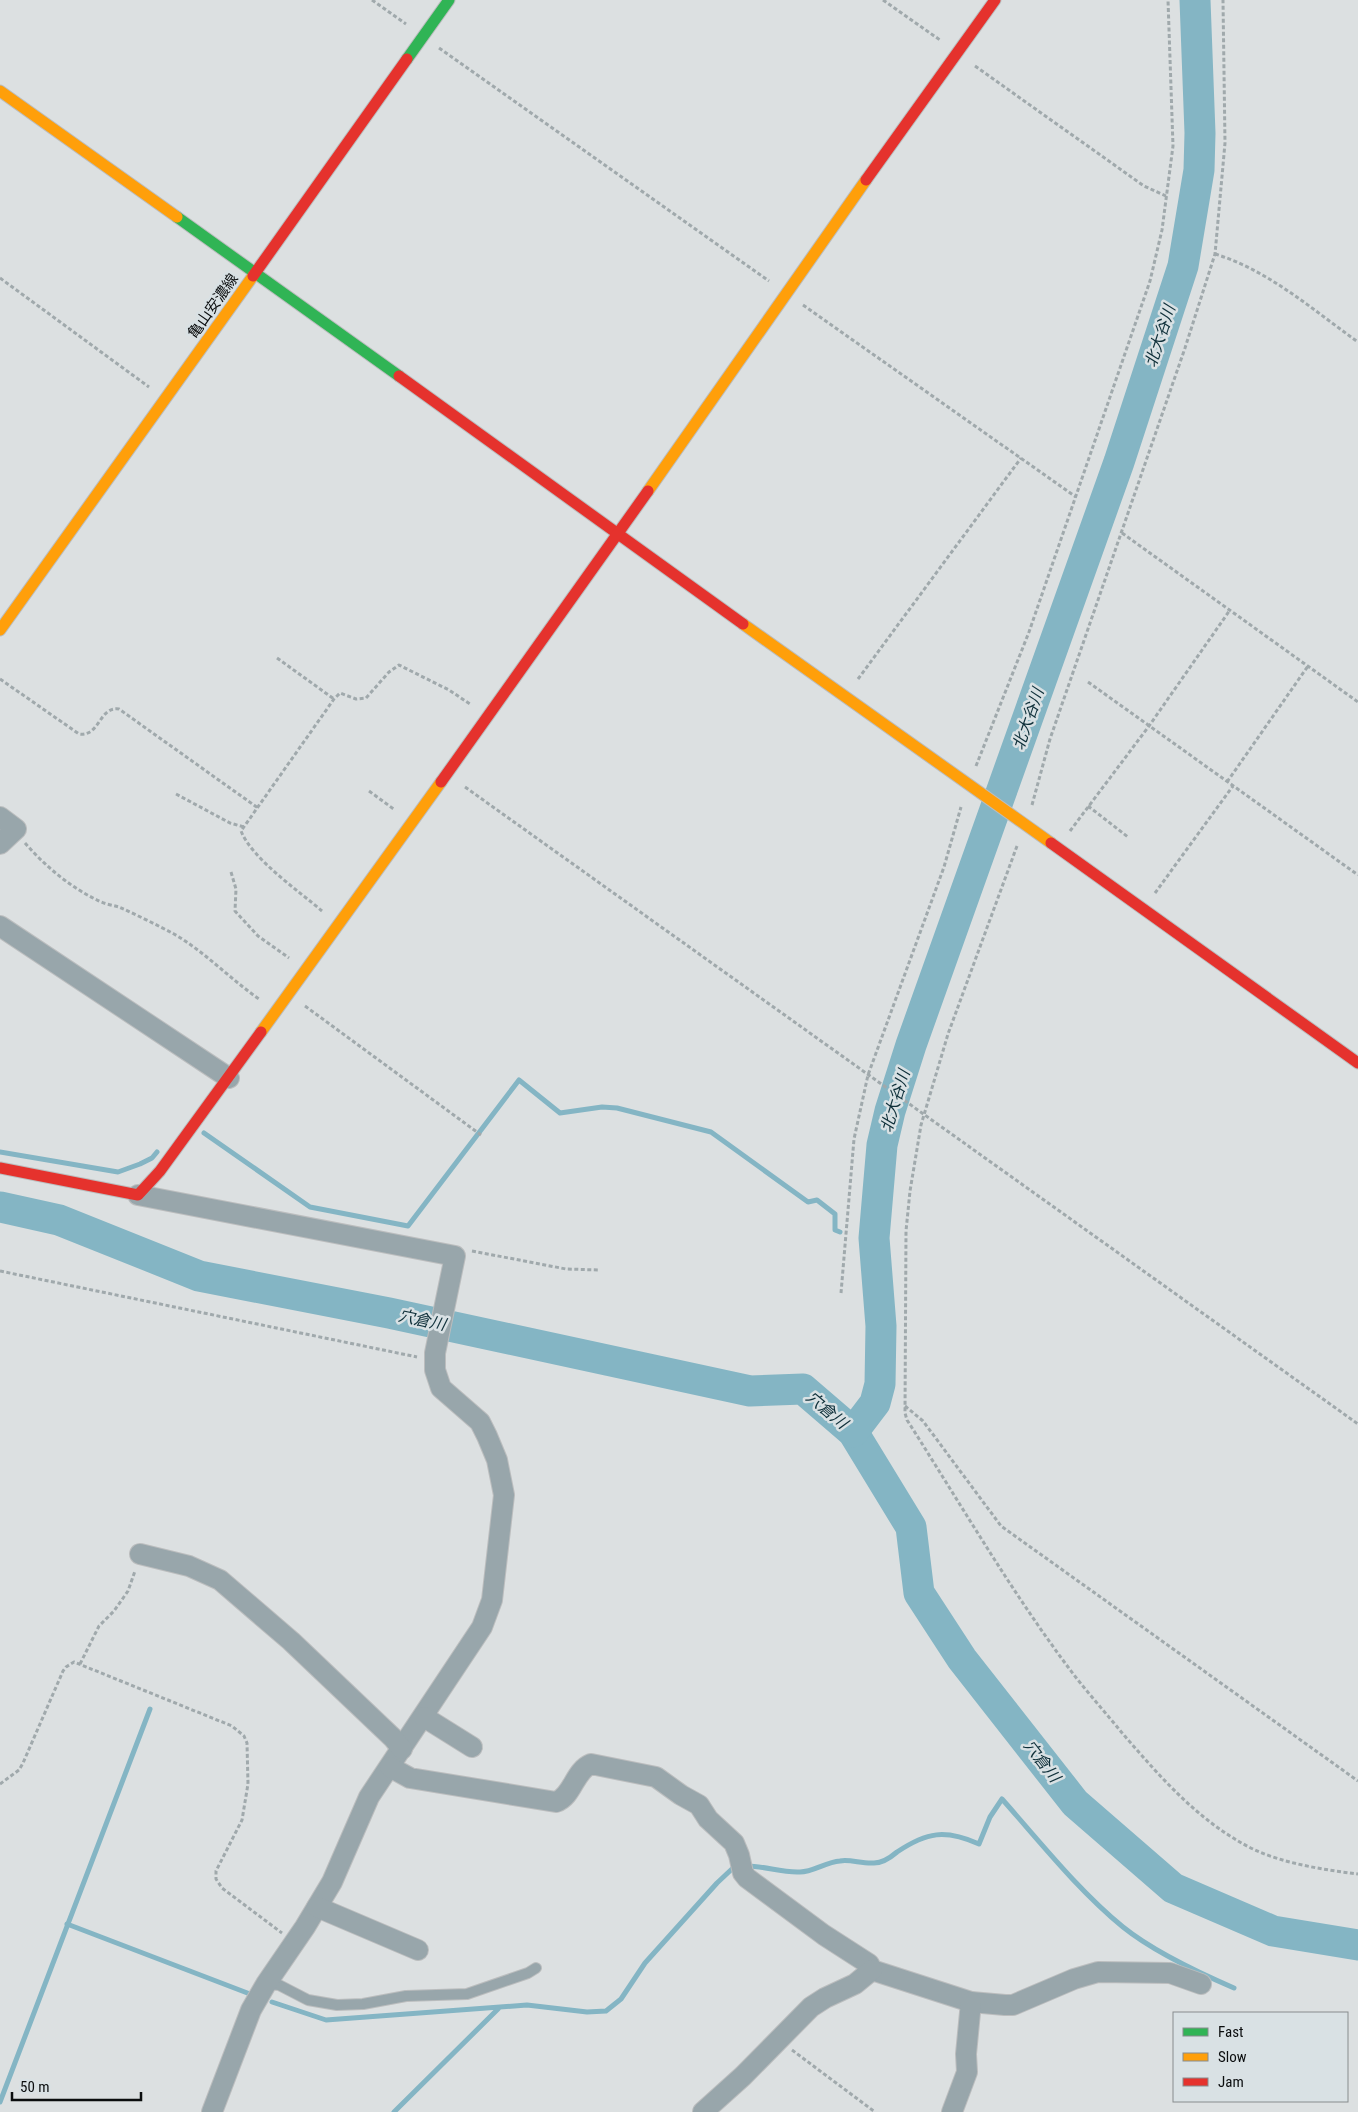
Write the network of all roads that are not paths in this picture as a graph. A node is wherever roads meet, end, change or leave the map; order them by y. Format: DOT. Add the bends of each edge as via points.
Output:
graph roads {
  1 [pos="449,0"];
  2 [pos="995,0"];
  3 [pos="0,91"];
  4 [pos="255,272"];
  5 [pos="617,534"];
  6 [pos="0,630"];
  7 [pos="0,817"];
  8 [pos="0,844"];
  9 [pos="0,926"];
  10 [pos="1358,1063"];
  11 [pos="229,1078"];
  12 [pos="0,1168"];
  13 [pos="138,1195"];
  14 [pos="140,1554"];
  15 [pos="424,1717"];
  16 [pos="472,1747"];
  17 [pos="402,1749"];
  18 [pos="390,1767"];
  19 [pos="317,1907"];
  20 [pos="418,1950"];
  21 [pos="536,1968"];
  22 [pos="872,1970"];
  23 [pos="266,1984"];
  24 [pos="1201,1984"];
  25 [pos="971,2002"];
  26 [pos="212,2112"];
  27 [pos="703,2112"];
  28 [pos="952,2112"];
  1 -- 4 [label="street, 亀山安濃線"];
  2 -- 5 [label="street"];
  3 -- 4 [label="street"];
  4 -- 5 [label="street"];
  4 -- 6 [label="street, 亀山安濃線"];
  5 -- 10 [label="street"];
  5 -- 11 [label="street"];
  7 -- 8 [label="street" via="16,829"];
  9 -- 11 [label="street"];
  11 -- 13 [label="street" via="160,1171"];
  12 -- 13 [label="street"];
  13 -- 15 [label="street" via="454,1256 435,1370 441,1388 480,1422 497,1460 504,1495 489,1613"];
  14 -- 17 [label="street" via="189,1566 220,1580 291,1640"];
  15 -- 16 [label="street"];
  15 -- 17 [label="street"];
  17 -- 18 [label="street"];
  18 -- 19 [label="street" via="370,1797 332,1882"];
  18 -- 22 [label="street" via="410,1778 556,1802 563,1798 582,1770 591,1764 656,1777 699,1805 708,1819 734,1843 747,1878 869,1964"];
  19 -- 20 [label="street"];
  19 -- 23 [label="street"];
  21 -- 23 [label="lane" via="467,1994 406,1996 363,2004 320,2003 280,1985"];
  22 -- 25 [label="street"];
  22 -- 27 [label="street" via="855,1984 811,2007 719,2100"];
  23 -- 26 [label="street" via="251,2010"];
  24 -- 25 [label="street" via="1170,1973 1098,1972 1013,2005"];
  25 -- 28 [label="street" via="967,2072"];
}
